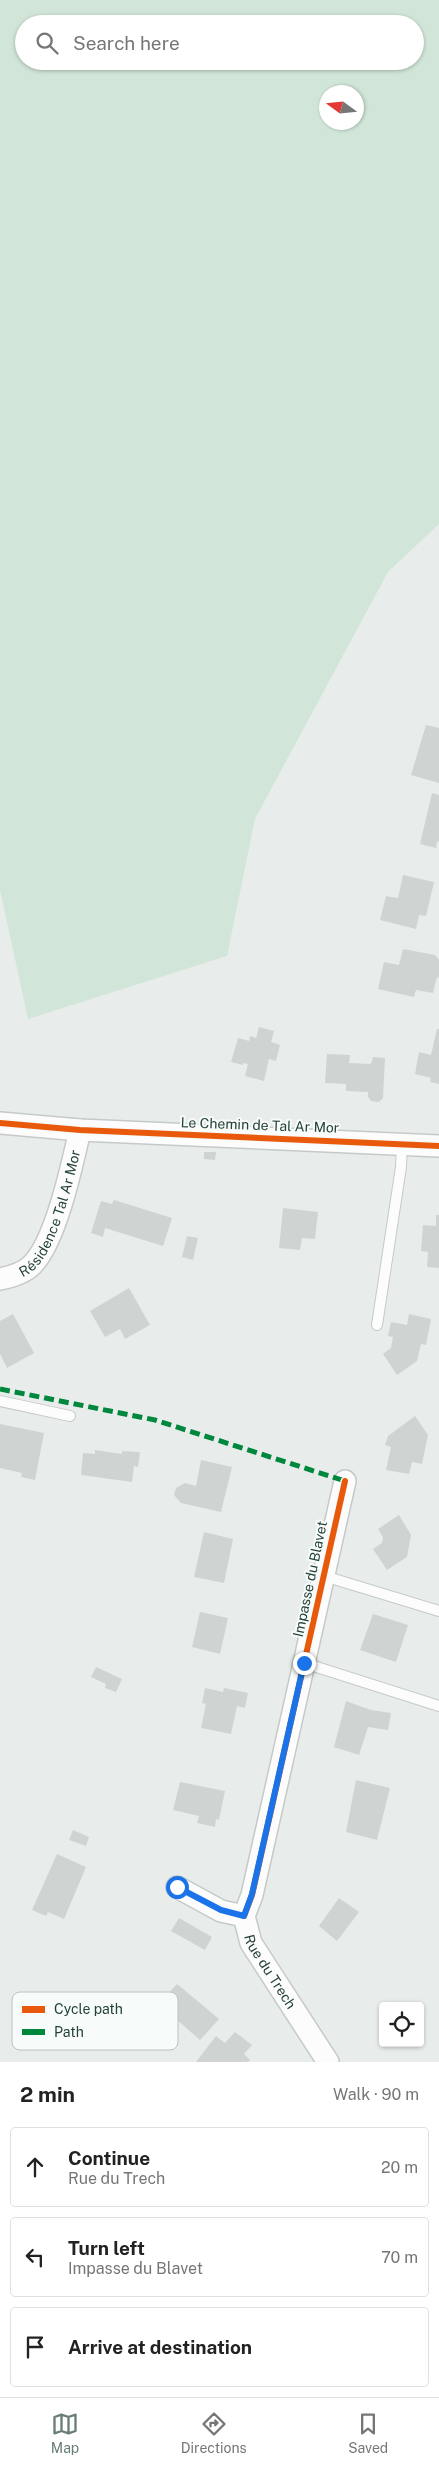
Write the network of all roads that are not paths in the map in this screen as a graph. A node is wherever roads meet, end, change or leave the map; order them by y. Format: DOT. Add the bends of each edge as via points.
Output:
graph roads {
  1 [pos="0,1123"];
  2 [pos="80,1130"];
  3 [pos="402,1144"];
  4 [pos="439,1146"];
  5 [pos="0,1279"];
  6 [pos="377,1325"];
  7 [pos="0,1401"];
  8 [pos="70,1416"];
  9 [pos="345,1481"];
  10 [pos="324,1576"];
  11 [pos="439,1611"];
  12 [pos="304,1663"];
  13 [pos="439,1706"];
  14 [pos="177,1887"];
  15 [pos="244,1916"];
  16 [pos="328,2062"];
  1 -- 2 [label="street, Le Chemin de Tal Ar Mor"];
  2 -- 3 [label="street, Le Chemin de Tal Ar Mor"];
  2 -- 5 [label="street, Résidence Tal Ar Mor" via="47,1244 31,1266"];
  3 -- 4 [label="street, Le Chemin de Tal Ar Mor"];
  3 -- 6 [label="lane"];
  7 -- 8 [label="lane"];
  9 -- 10 [label="street, Impasse du Blavet"];
  10 -- 11 [label="lane"];
  10 -- 12 [label="street, Impasse du Blavet"];
  12 -- 13 [label="lane"];
  12 -- 15 [label="street, Impasse du Blavet" via="252,1894"];
  14 -- 15 [label="street, Rue du Trech" via="221,1910"];
  15 -- 16 [label="street, Rue du Trech" via="251,1943"];
}
